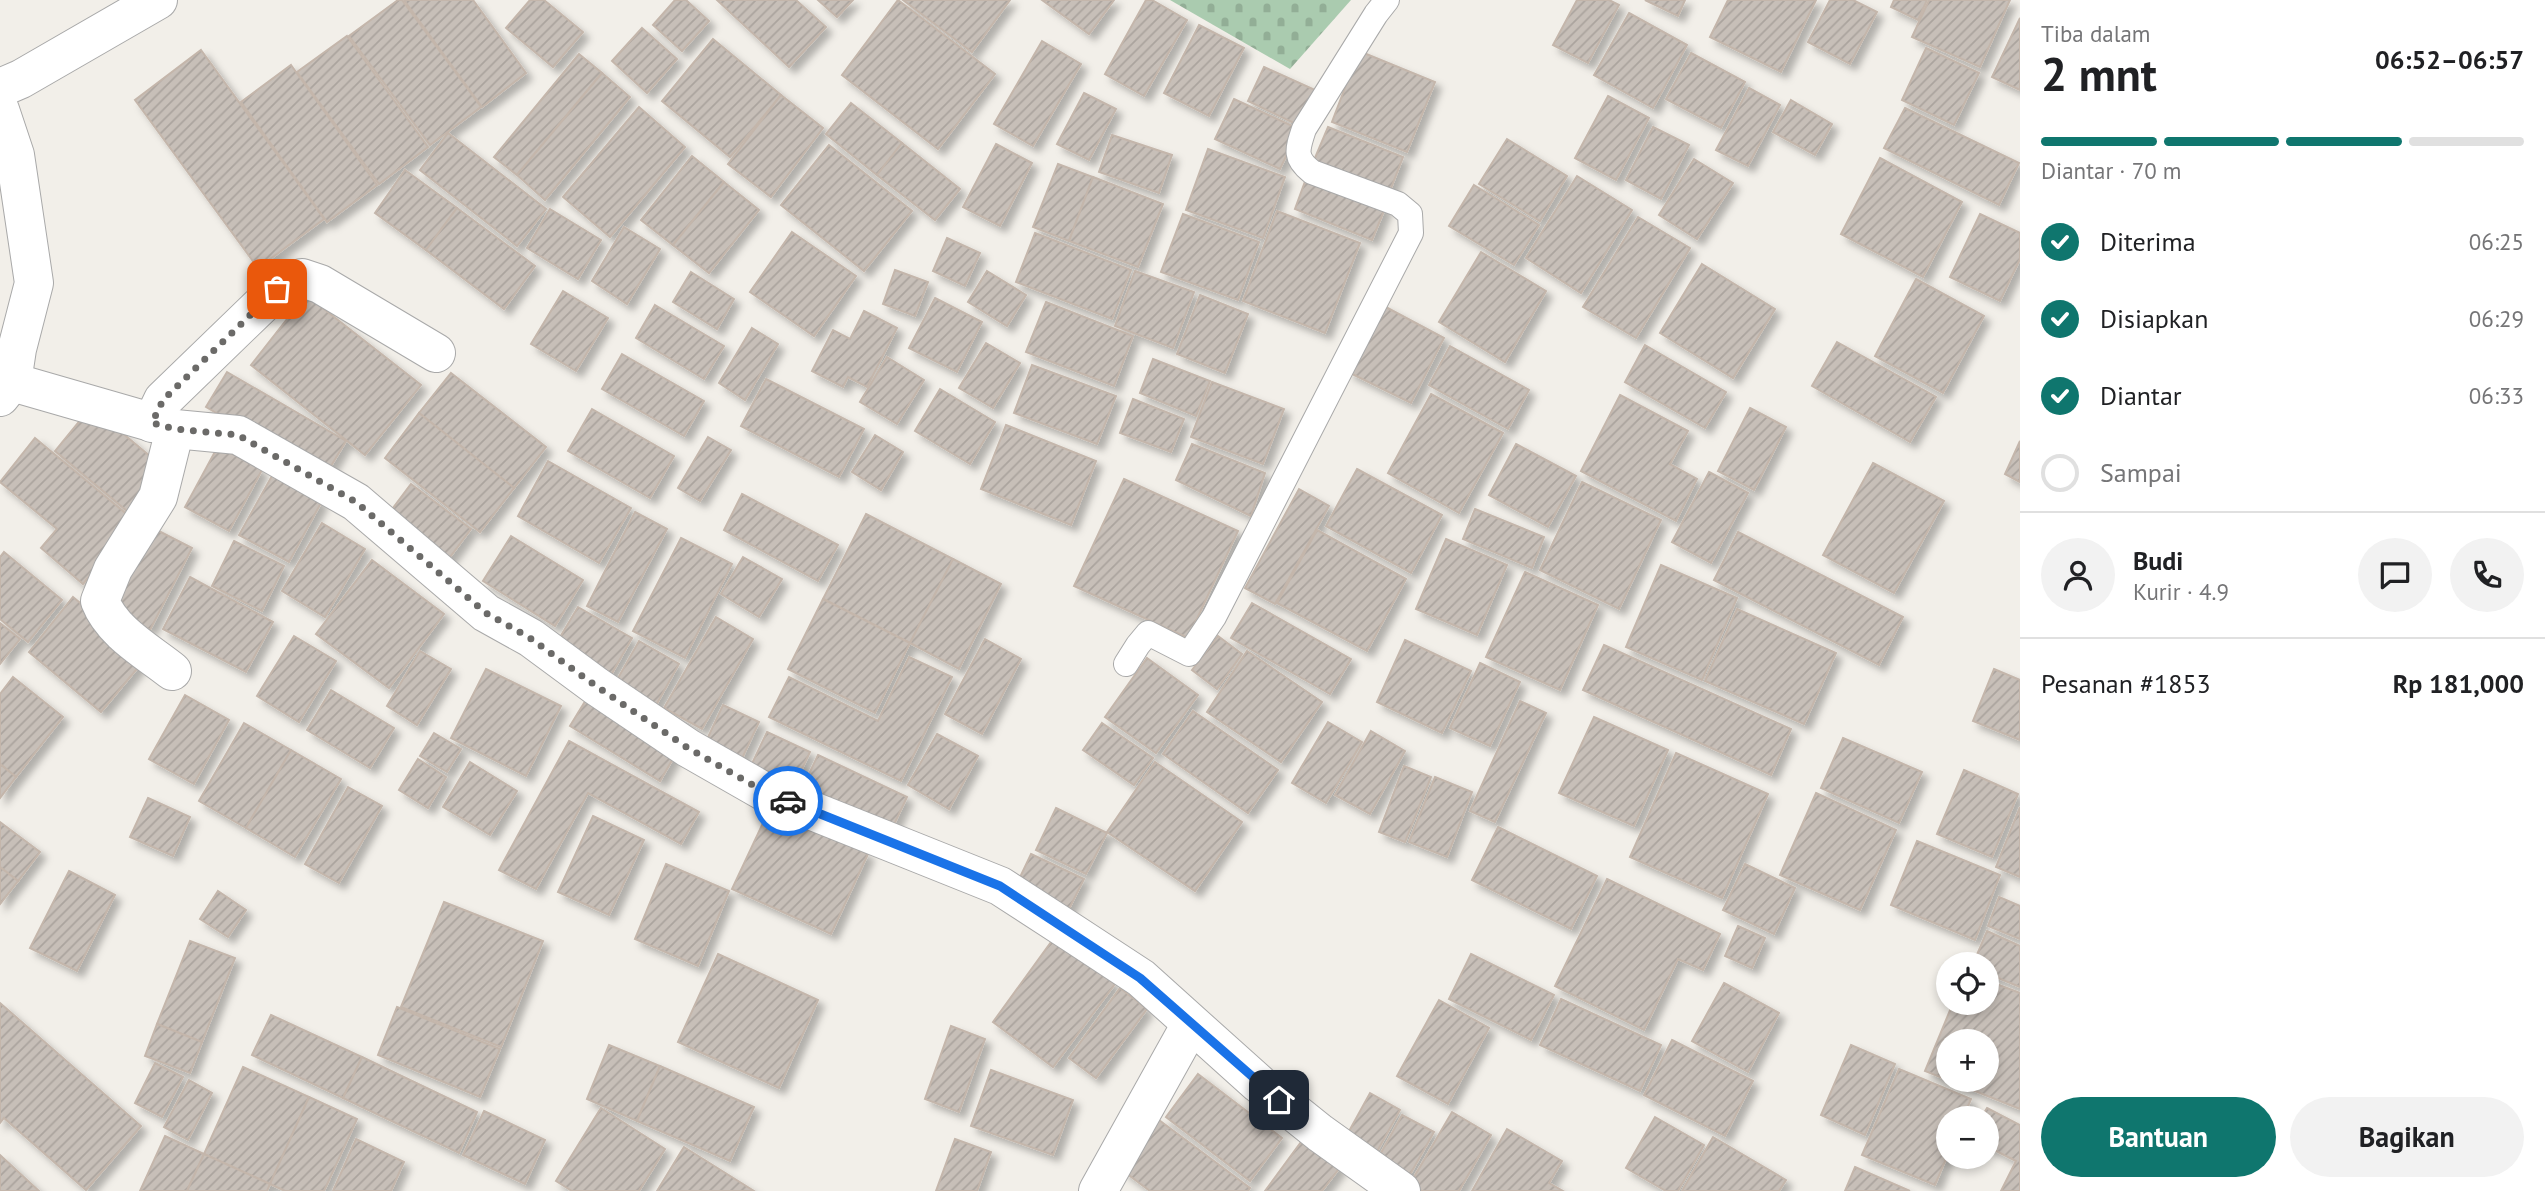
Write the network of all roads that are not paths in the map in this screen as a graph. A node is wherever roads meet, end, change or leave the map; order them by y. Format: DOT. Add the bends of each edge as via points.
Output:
graph roads {
  1 [pos="158,0"];
  2 [pos="1387,0"];
  3 [pos="0,88"];
  4 [pos="0,110"];
  5 [pos="0,258"];
  6 [pos="34,283"];
  7 [pos="436,353"];
  8 [pos="6,389"];
  9 [pos="163,426"];
  10 [pos="1126,664"];
  11 [pos="172,671"];
  12 [pos="1191,1024"];
  13 [pos="1098,1191"];
  14 [pos="1401,1191"];
  1 -- 3 [label="street"];
  2 -- 10 [label="lane" via="1297,148 1301,163 1312,172 1398,204 1410,214 1411,233 1208,626 1189,654 1148,633"];
  4 -- 6 [label="street" via="15,155"];
  5 -- 6 [label="street"];
  6 -- 8 [label="street"];
  7 -- 9 [label="street" via="320,284 302,278 285,282 163,400"];
  8 -- 9 [label="street"];
  9 -- 11 [label="street" via="158,497 113,569 100,601 119,629"];
  9 -- 12 [label="street" via="238,435 356,502 486,613 530,638 688,748 765,792 1000,886 1140,978"];
  12 -- 13 [label="street"];
  12 -- 14 [label="street" via="1320,1133"];
}
